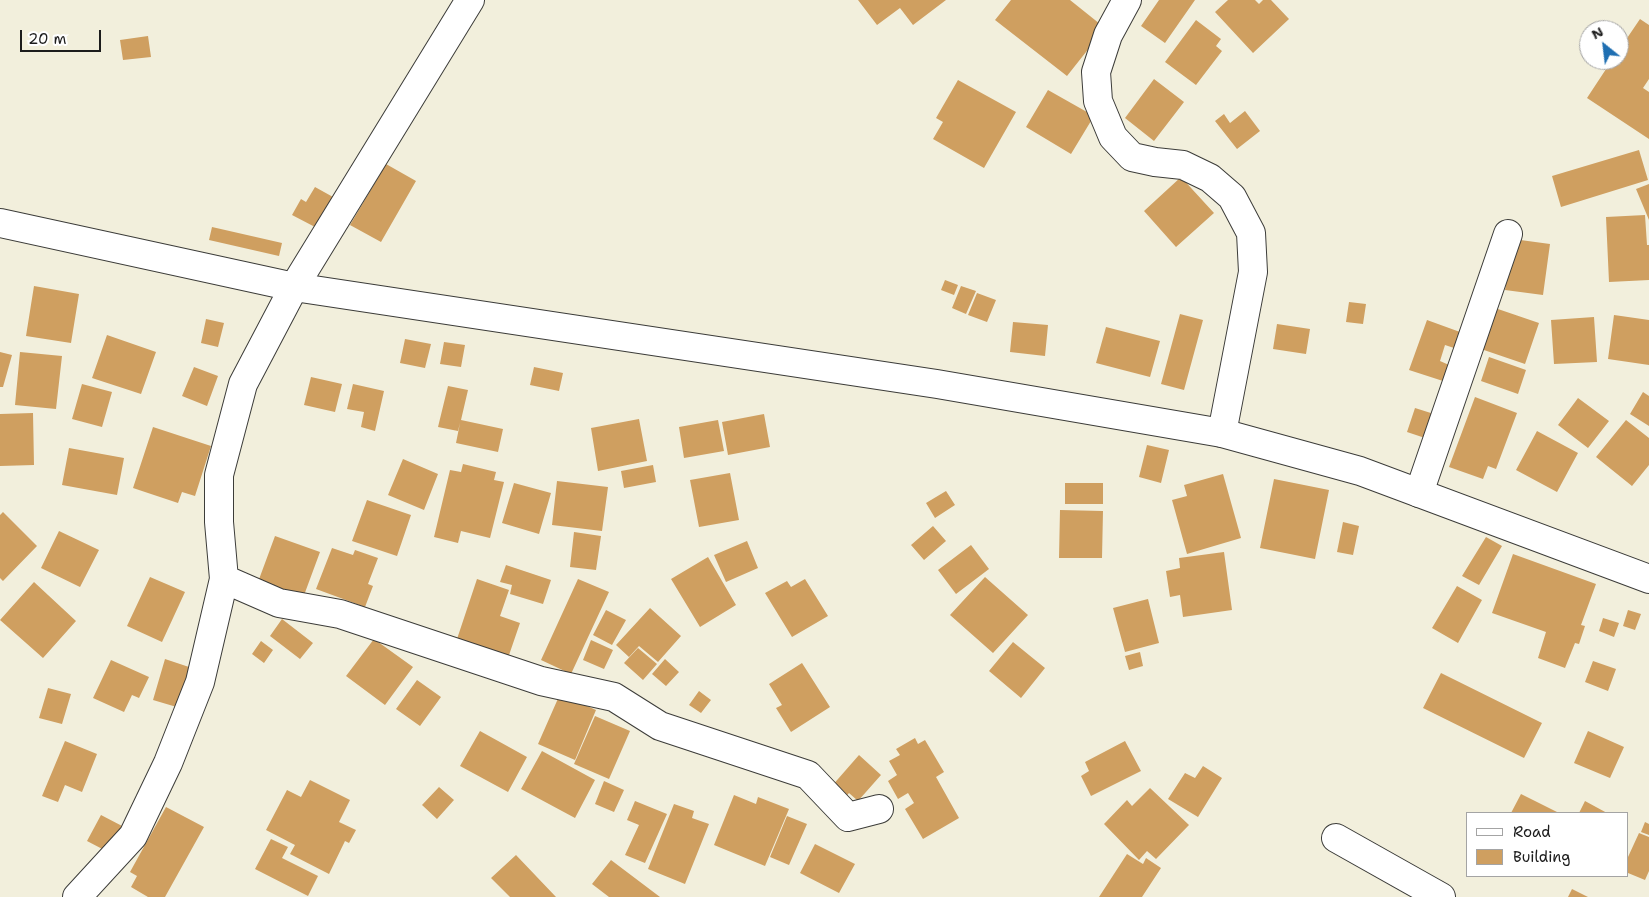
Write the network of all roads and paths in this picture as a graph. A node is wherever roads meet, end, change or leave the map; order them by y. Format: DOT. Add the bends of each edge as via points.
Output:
graph roads {
  1 [pos="470,0"];
  2 [pos="1127,0"];
  3 [pos="0,223"];
  4 [pos="1508,234"];
  5 [pos="294,287"];
  6 [pos="1222,433"];
  7 [pos="1419,493"];
  8 [pos="224,579"];
  9 [pos="1649,579"];
  10 [pos="878,809"];
  11 [pos="1336,838"];
  12 [pos="76,897"];
  13 [pos="1441,897"];
  1 -- 5 [label="street"];
  2 -- 6 [label="street" via="1108,35 1096,72 1098,100 1113,136 1132,157 1183,165 1210,178 1232,197 1251,233 1253,272"];
  3 -- 5 [label="street"];
  4 -- 7 [label="street"];
  5 -- 6 [label="street" via="937,384"];
  5 -- 8 [label="street" via="243,384 219,475"];
  6 -- 7 [label="street" via="1360,471"];
  7 -- 9 [label="street"];
  8 -- 10 [label="street" via="279,602 340,614 541,681 614,697 660,726 808,775 848,817"];
  8 -- 12 [label="street" via="200,682 168,763 133,836"];
  11 -- 13 [label="street"];
}
